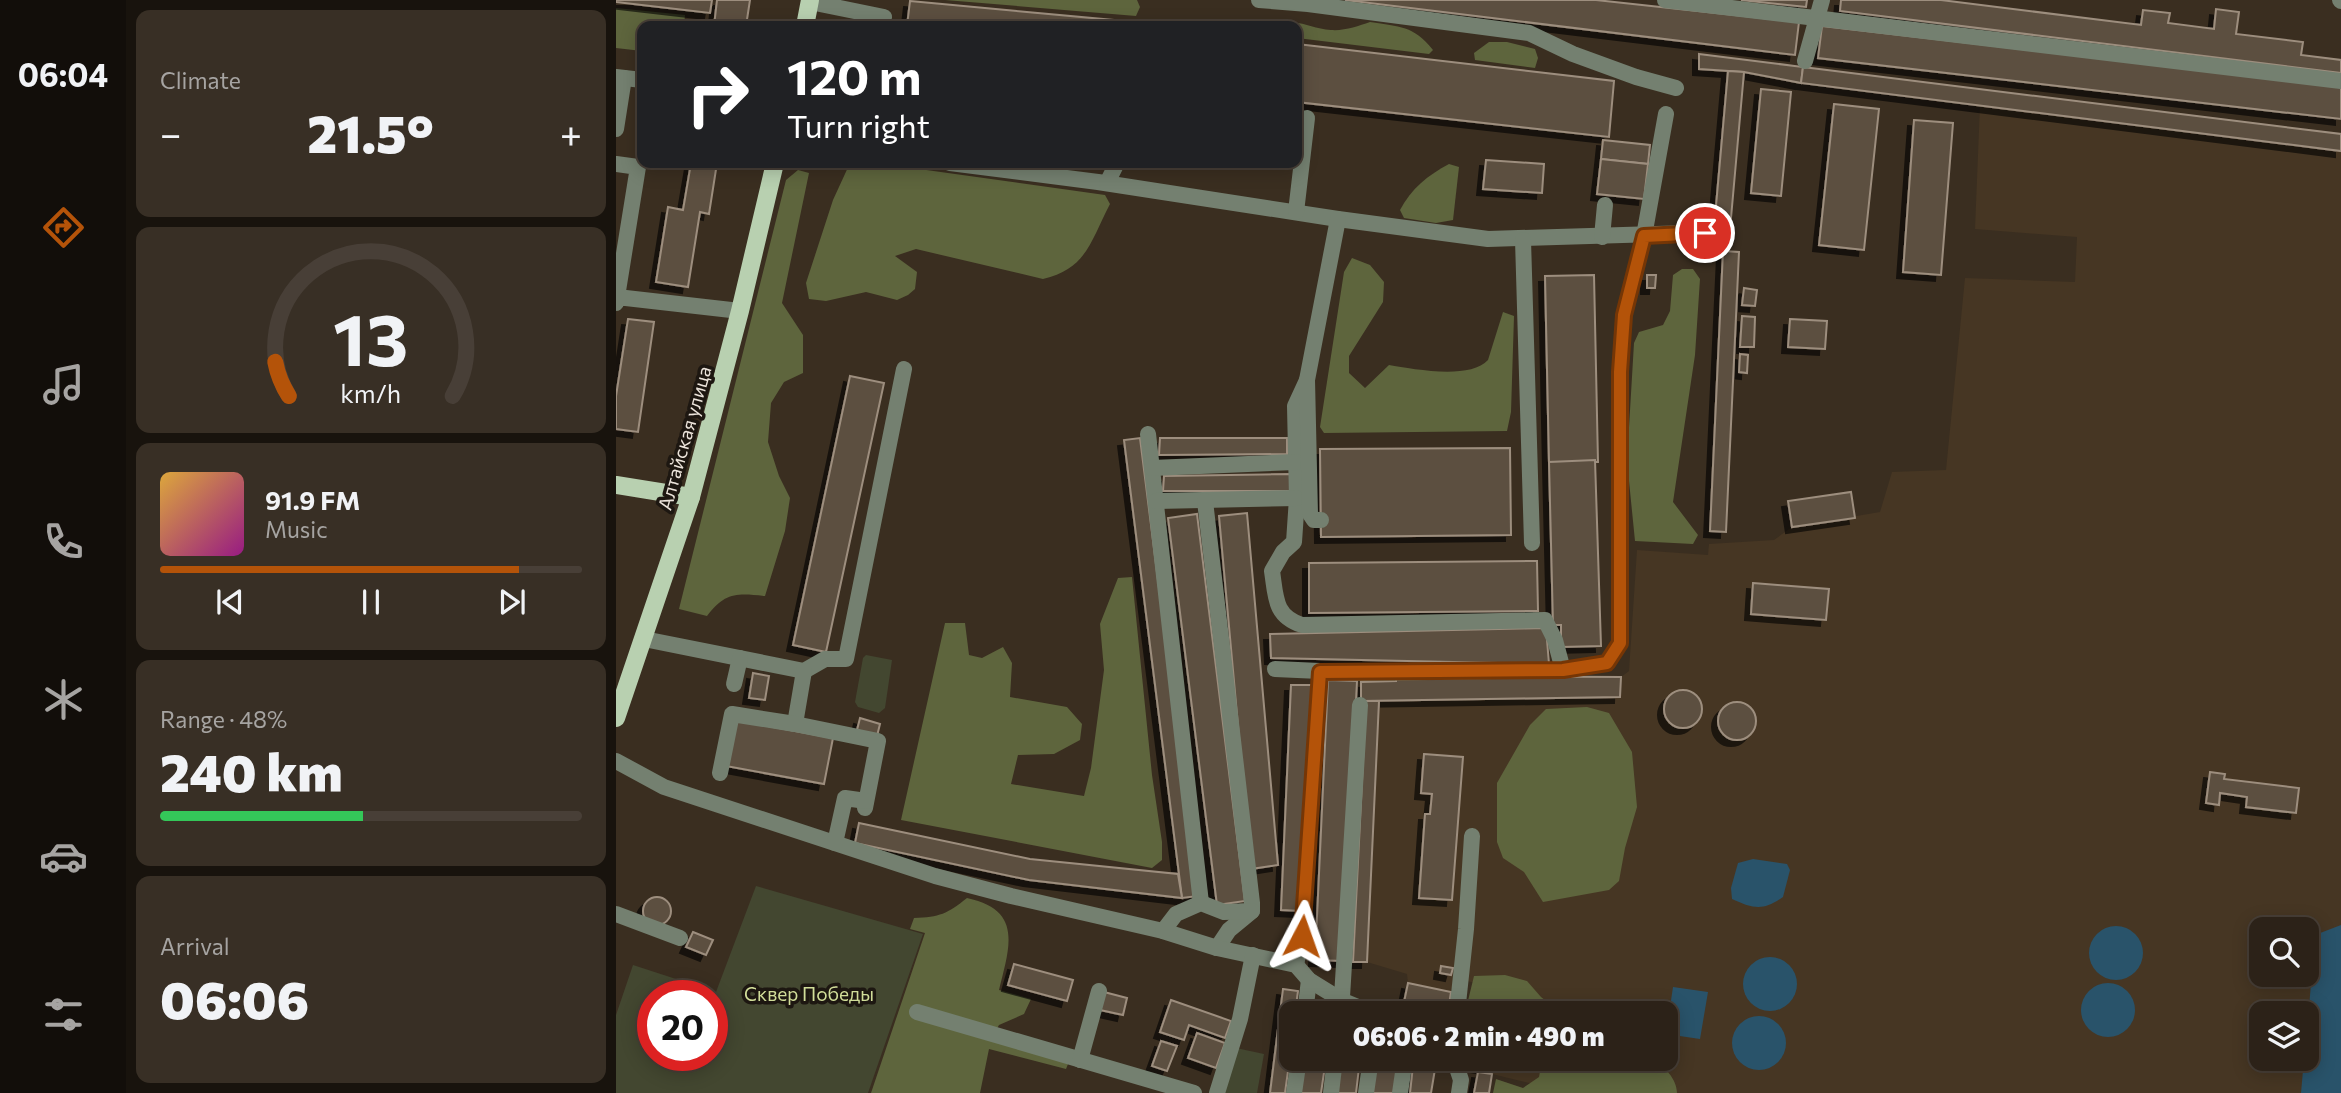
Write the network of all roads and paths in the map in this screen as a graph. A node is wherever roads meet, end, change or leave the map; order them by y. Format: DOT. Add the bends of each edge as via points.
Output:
graph roads {
  1 [pos="1259,0"];
  2 [pos="1665,0"];
  3 [pos="1822,0"];
  4 [pos="810,1"];
  5 [pos="884,17"];
  6 [pos="1818,18"];
  7 [pos="806,21"];
  8 [pos="1805,61"];
  9 [pos="620,78"];
  10 [pos="2341,81"];
  11 [pos="1676,88"];
  12 [pos="1666,114"];
  13 [pos="1307,118"];
  14 [pos="616,129"];
  15 [pos="1302,161"];
  16 [pos="616,164"];
  17 [pos="637,167"];
  18 [pos="638,168"];
  19 [pos="774,168"];
  20 [pos="1023,168"];
  21 [pos="1114,168"];
  22 [pos="1301,168"];
  23 [pos="1107,183"];
  24 [pos="1605,205"];
  25 [pos="1296,212"];
  26 [pos="1338,219"];
  27 [pos="1722,232"];
  28 [pos="1644,236"];
  29 [pos="1602,237"];
  30 [pos="1523,240"];
  31 [pos="617,297"];
  32 [pos="616,303"];
  33 [pos="740,312"];
  34 [pos="904,369"];
  35 [pos="1307,380"];
  36 [pos="1147,434"];
  37 [pos="1296,462"];
  38 [pos="1152,468"];
  39 [pos="616,485"];
  40 [pos="691,497"];
  41 [pos="1297,498"];
  42 [pos="1205,501"];
  43 [pos="1156,502"];
  44 [pos="1321,520"];
  45 [pos="1532,543"];
  46 [pos="644,639"];
  47 [pos="740,658"];
  48 [pos="1275,670"];
  49 [pos="1563,670"];
  50 [pos="804,671"];
  51 [pos="1320,672"];
  52 [pos="734,684"];
  53 [pos="1360,705"];
  54 [pos="616,718"];
  55 [pos="795,724"];
  56 [pos="616,761"];
  57 [pos="720,773"];
  58 [pos="1472,836"];
  59 [pos="835,843"];
  60 [pos="1201,903"];
  61 [pos="1252,911"];
  62 [pos="616,914"];
  63 [pos="1163,931"];
  64 [pos="680,938"];
  65 [pos="1217,948"];
  66 [pos="1253,955"];
  67 [pos="1296,965"];
  68 [pos="1309,979"];
  69 [pos="1099,991"];
  70 [pos="1306,1001"];
  71 [pos="1335,1001"];
  72 [pos="1342,1001"];
  73 [pos="1458,1001"];
  74 [pos="917,1012"];
  75 [pos="1080,1060"];
  76 [pos="1297,1071"];
  77 [pos="1334,1071"];
  78 [pos="1369,1071"];
  79 [pos="1403,1071"];
  80 [pos="1458,1071"];
  81 [pos="1194,1093"];
  82 [pos="1217,1093"];
  83 [pos="1294,1093"];
  84 [pos="1331,1093"];
  85 [pos="1366,1093"];
  86 [pos="1400,1093"];
  87 [pos="1459,1093"];
  1 -- 11 [label="street" via="1529,33 1586,59"];
  2 -- 6 [label="street"];
  3 -- 6 [label="street"];
  4 -- 5 [label="street"];
  4 -- 7 [label="main road"];
  6 -- 8 [label="street"];
  6 -- 10 [label="street"];
  9 -- 14 [label="street"];
  12 -- 28 [label="street"];
  13 -- 15 [label="street"];
  16 -- 17 [label="street"];
  18 -- 31 [label="street"];
  19 -- 33 [label="main road, Алтайская улица"];
  20 -- 23 [label="street"];
  21 -- 23 [label="street"];
  22 -- 25 [label="street"];
  23 -- 25 [label="street"];
  24 -- 29 [label="street"];
  25 -- 26 [label="street"];
  26 -- 30 [label="street"];
  26 -- 35 [label="street"];
  27 -- 28 [label="street"];
  28 -- 29 [label="street"];
  28 -- 49 [label="street" via="1624,315 1620,372 1620,643 1607,663"];
  29 -- 30 [label="street"];
  30 -- 45 [label="street"];
  31 -- 32 [label="street"];
  31 -- 33 [label="street"];
  33 -- 40 [label="main road, Алтайская улица"];
  34 -- 50 [label="street" via="846,659 825,659"];
  35 -- 37 [label="street" via="1294,406"];
  35 -- 44 [label="street" via="1310,514"];
  36 -- 38 [label="street"];
  37 -- 38 [label="street"];
  37 -- 41 [label="street"];
  38 -- 43 [label="street"];
  39 -- 40 [label="main road"];
  40 -- 46 [label="main road, Алтайская улица"];
  41 -- 42 [label="street"];
  41 -- 49 [label="street" via="1294,542 1272,571 1280,612 1291,621 1302,625 1545,620 1556,640"];
  42 -- 43 [label="street"];
  42 -- 61 [label="street"];
  43 -- 60 [label="street"];
  46 -- 47 [label="street"];
  46 -- 54 [label="main road, Алтайская улица"];
  47 -- 50 [label="street"];
  47 -- 52 [label="street"];
  48 -- 51 [label="street"];
  49 -- 51 [label="street"];
  50 -- 55 [label="street"];
  51 -- 67 [label="street" via="1302,936"];
  53 -- 72 [label="street"];
  55 -- 57 [label="street" via="732,714"];
  55 -- 59 [label="street" via="878,741 866,804 845,798"];
  56 -- 59 [label="street" via="664,787"];
  58 -- 73 [label="street"];
  59 -- 63 [label="street" via="935,876"];
  60 -- 61 [label="street" via="1224,912"];
  60 -- 63 [label="street" via="1177,914"];
  61 -- 65 [label="street" via="1229,930"];
  62 -- 64 [label="street"];
  63 -- 65 [label="street"];
  65 -- 66 [label="street"];
  66 -- 67 [label="street"];
  66 -- 82 [label="street"];
  67 -- 68 [label="street"];
  68 -- 70 [label="street"];
  68 -- 71 [label="street"];
  69 -- 75 [label="street"];
  74 -- 75 [label="street"];
  75 -- 81 [label="street"];
  76 -- 83 [label="street"];
  77 -- 84 [label="street"];
  78 -- 85 [label="street"];
  79 -- 86 [label="street"];
  80 -- 87 [label="street"];
}
